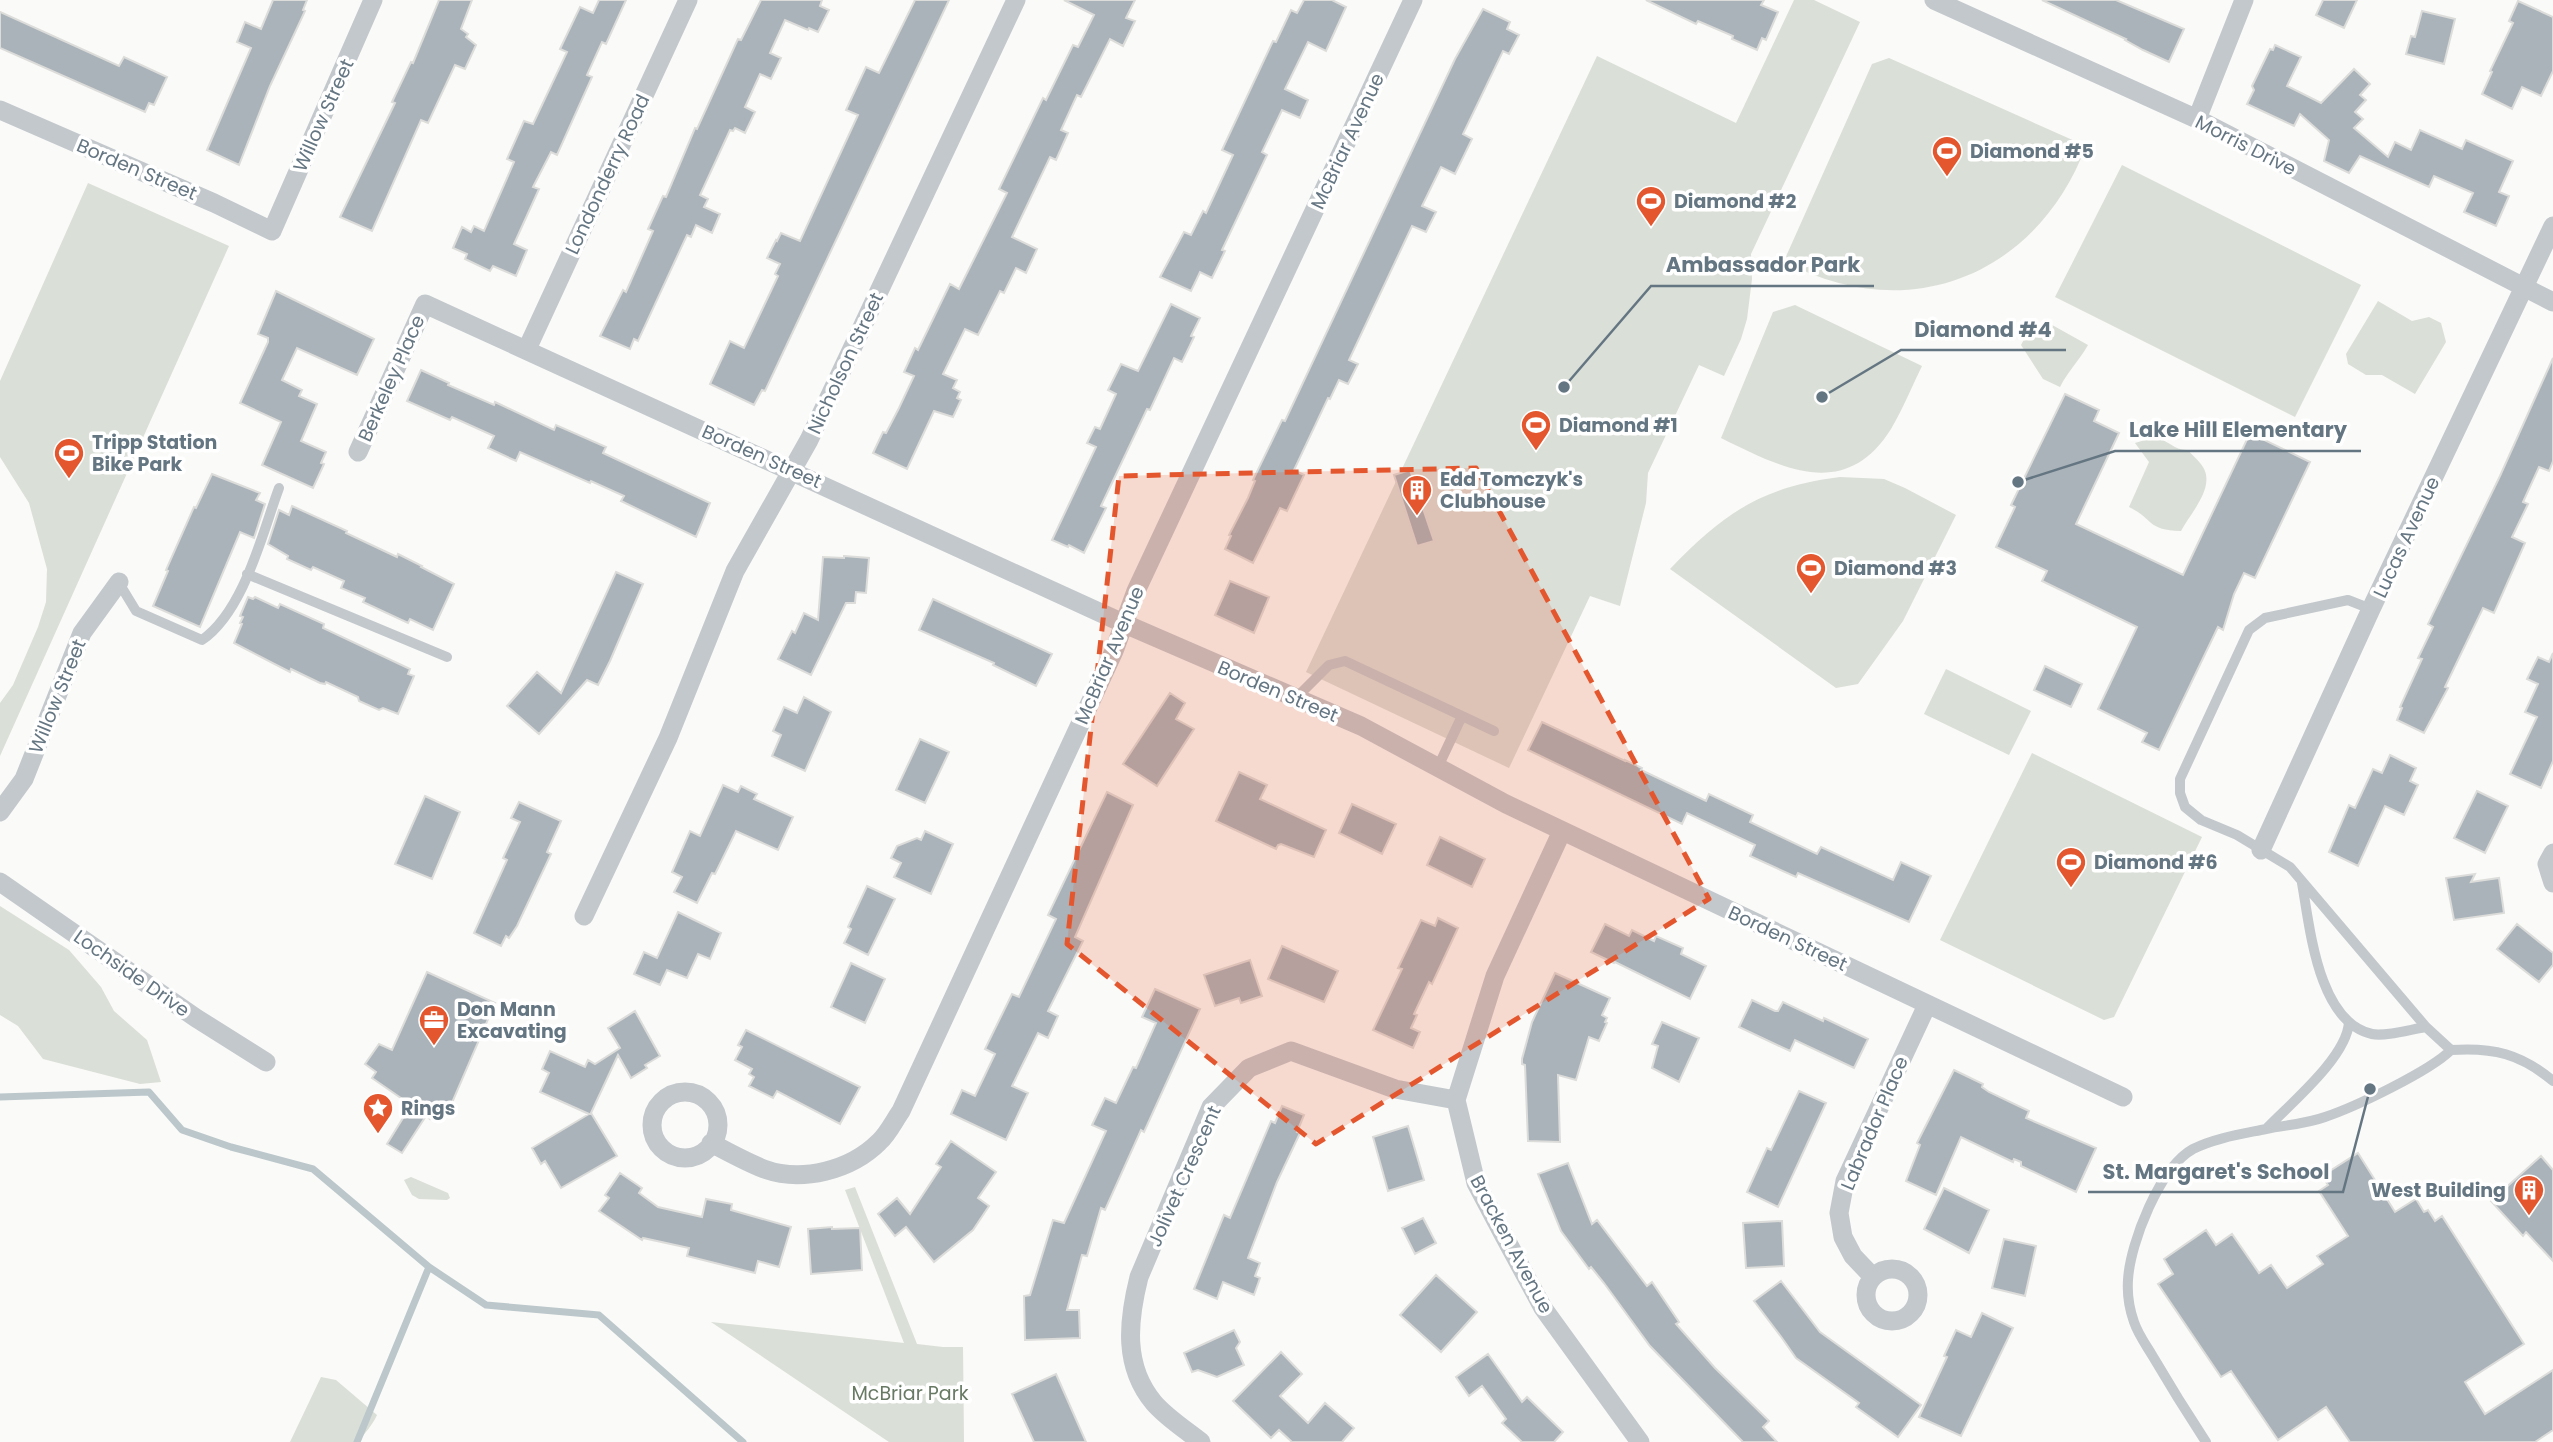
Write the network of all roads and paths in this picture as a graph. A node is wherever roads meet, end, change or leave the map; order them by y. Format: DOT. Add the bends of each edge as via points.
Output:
graph roads {
  1 [pos="373,0"];
  2 [pos="688,0"];
  3 [pos="1016,0"];
  4 [pos="1413,0"];
  5 [pos="1934,0"];
  6 [pos="2245,0"];
  7 [pos="0,110"];
  8 [pos="2197,119"];
  9 [pos="2553,226"];
  10 [pos="272,231"];
  11 [pos="2525,286"];
  12 [pos="2553,302"];
  13 [pos="425,304"];
  14 [pos="527,349"];
  15 [pos="358,452"];
  16 [pos="792,470"];
  17 [pos="279,488"];
  18 [pos="247,574"];
  19 [pos="119,582"];
  20 [pos="2371,609"];
  21 [pos="1125,624"];
  22 [pos="447,657"];
  23 [pos="1295,699"];
  24 [pos="1462,716"];
  25 [pos="1494,731"];
  26 [pos="1438,766"];
  27 [pos="0,812"];
  28 [pos="1562,831"];
  29 [pos="2261,850"];
  30 [pos="2553,853"];
  31 [pos="0,882"];
  32 [pos="2302,883"];
  33 [pos="2553,883"];
  34 [pos="584,916"];
  35 [pos="1927,1005"];
  36 [pos="2348,1021"];
  37 [pos="2426,1027"];
  38 [pos="2451,1050"];
  39 [pos="266,1062"];
  40 [pos="2553,1082"];
  41 [pos="2123,1097"];
  42 [pos="1456,1100"];
  43 [pos="2266,1129"];
  44 [pos="711,1143"];
  45 [pos="1872,1277"];
  46 [pos="1201,1442"];
  47 [pos="1640,1442"];
  48 [pos="2206,1442"];
  1 -- 10 [label="street, Willow Street"];
  2 -- 14 [label="street, Londonderry Road"];
  3 -- 16 [label="street, Nicholson Street"];
  4 -- 21 [label="street, McBriar Avenue"];
  5 -- 8 [label="street, Morris Drive"];
  6 -- 8 [label="street"];
  7 -- 10 [label="street, Borden Street"];
  8 -- 11 [label="street, Morris Drive"];
  9 -- 11 [label="street, Lucas Avenue"];
  11 -- 12 [label="street, Morris Drive"];
  11 -- 20 [label="street, Lucas Avenue"];
  13 -- 14 [label="street, Borden Street"];
  13 -- 15 [label="street, Berkeley Place"];
  14 -- 16 [label="street, Borden Street"];
  16 -- 21 [label="street, Borden Street"];
  16 -- 34 [label="street, Nicholson Street" via="735,571 668,738"];
  17 -- 18 [label="lane"];
  18 -- 19 [label="lane" via="215,632 202,640 136,611"];
  18 -- 22 [label="lane"];
  19 -- 27 [label="street, Willow Street" via="82,634 24,779"];
  20 -- 29 [label="street, Lucas Avenue"];
  20 -- 29 [label="lane" via="2348,600 2264,618 2249,630 2179,779 2185,807"];
  21 -- 23 [label="street, Borden Street"];
  21 -- 44 [label="street, McBriar Avenue" via="901,1111 881,1141 838,1168 803,1175 766,1170"];
  23 -- 24 [label="lane" via="1329,665 1345,661"];
  23 -- 26 [label="street, Borden Street" via="1361,726"];
  24 -- 25 [label="lane"];
  24 -- 26 [label="lane"];
  26 -- 28 [label="street, Borden Street"];
  28 -- 35 [label="street, Borden Street"];
  28 -- 42 [label="street" via="1494,976"];
  29 -- 32 [label="lane" via="2290,867"];
  30 -- 33 [label="street" via="2547,864"];
  31 -- 39 [label="street, Lochside Drive"];
  32 -- 36 [label="lane" via="2324,985"];
  32 -- 37 [label="lane"];
  35 -- 41 [label="street, Borden Street"];
  35 -- 45 [label="street, Labrador Place" via="1845,1181 1839,1213 1843,1237"];
  36 -- 37 [label="lane" via="2372,1034"];
  36 -- 43 [label="lane" via="2348,1035 2336,1056"];
  37 -- 38 [label="lane"];
  38 -- 40 [label="lane" via="2497,1050"];
  38 -- 43 [label="lane" via="2426,1069 2345,1110"];
  42 -- 46 [label="street, Jolivet Crescent" via="1395,1089 1291,1051 1249,1068 1211,1107 1139,1277 1129,1340 1138,1378 1155,1404"];
  42 -- 47 [label="street, Bracken Avenue" via="1476,1183 1492,1214 1543,1308"];
  43 -- 48 [label="lane" via="2218,1140 2173,1164 2149,1209 2128,1278 2128,1303 2135,1326"];
}
